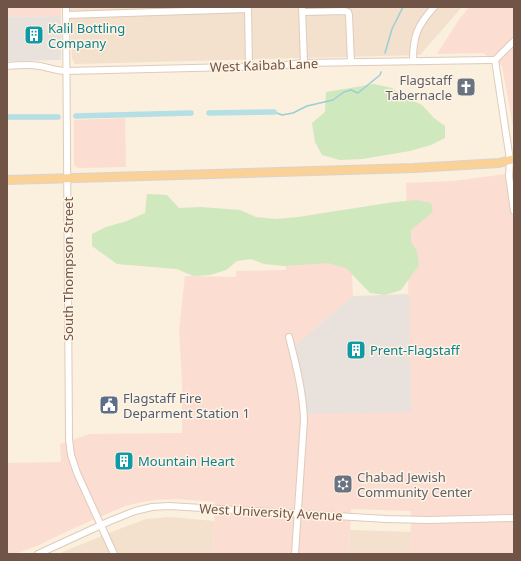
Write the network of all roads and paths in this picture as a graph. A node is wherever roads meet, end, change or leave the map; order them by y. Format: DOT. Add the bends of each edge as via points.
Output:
graph roads {
  1 [pos="66,7"];
  2 [pos="434,7"];
  3 [pos="248,8"];
  4 [pos="302,10"];
  5 [pos="66,15"];
  6 [pos="514,41"];
  7 [pos="495,60"];
  8 [pos="351,62"];
  9 [pos="413,62"];
  10 [pos="304,63"];
  11 [pos="7,66"];
  12 [pos="249,66"];
  13 [pos="66,71"];
  14 [pos="513,162"];
  15 [pos="67,178"];
  16 [pos="7,180"];
  17 [pos="514,210"];
  18 [pos="289,337"];
  19 [pos="298,514"];
  20 [pos="514,518"];
  21 [pos="100,526"];
  22 [pos="38,554"];
  23 [pos="114,554"];
  24 [pos="295,554"];
  1 -- 5 [label="street, South Thompson Street"];
  2 -- 9 [label="street" via="416,34"];
  3 -- 5 [label="street"];
  3 -- 12 [label="street"];
  4 -- 8 [label="street" via="348,12"];
  4 -- 10 [label="street"];
  5 -- 13 [label="street, South Thompson Street"];
  6 -- 7 [label="street"];
  7 -- 9 [label="street, West Kaibab Lane"];
  7 -- 14 [label="street"];
  8 -- 9 [label="street, West Kaibab Lane"];
  8 -- 10 [label="street, West Kaibab Lane"];
  10 -- 12 [label="street, West Kaibab Lane"];
  11 -- 13 [label="street, West Kaibab Lane" via="33,65"];
  12 -- 13 [label="street, West Kaibab Lane"];
  13 -- 15 [label="street, South Thompson Street"];
  14 -- 15 [label="main road" via="414,168"];
  14 -- 17 [label="street" via="509,176"];
  15 -- 16 [label="main road"];
  15 -- 21 [label="street, South Thompson Street" via="69,439 77,473"];
  18 -- 19 [label="street" via="298,372 304,420"];
  19 -- 20 [label="street, West University Avenue" via="448,520"];
  19 -- 21 [label="street, West University Avenue" via="161,506 135,511"];
  19 -- 24 [label="street"];
  21 -- 22 [label="street, West University Avenue"];
  21 -- 23 [label="street, South Thompson Street"];
}
